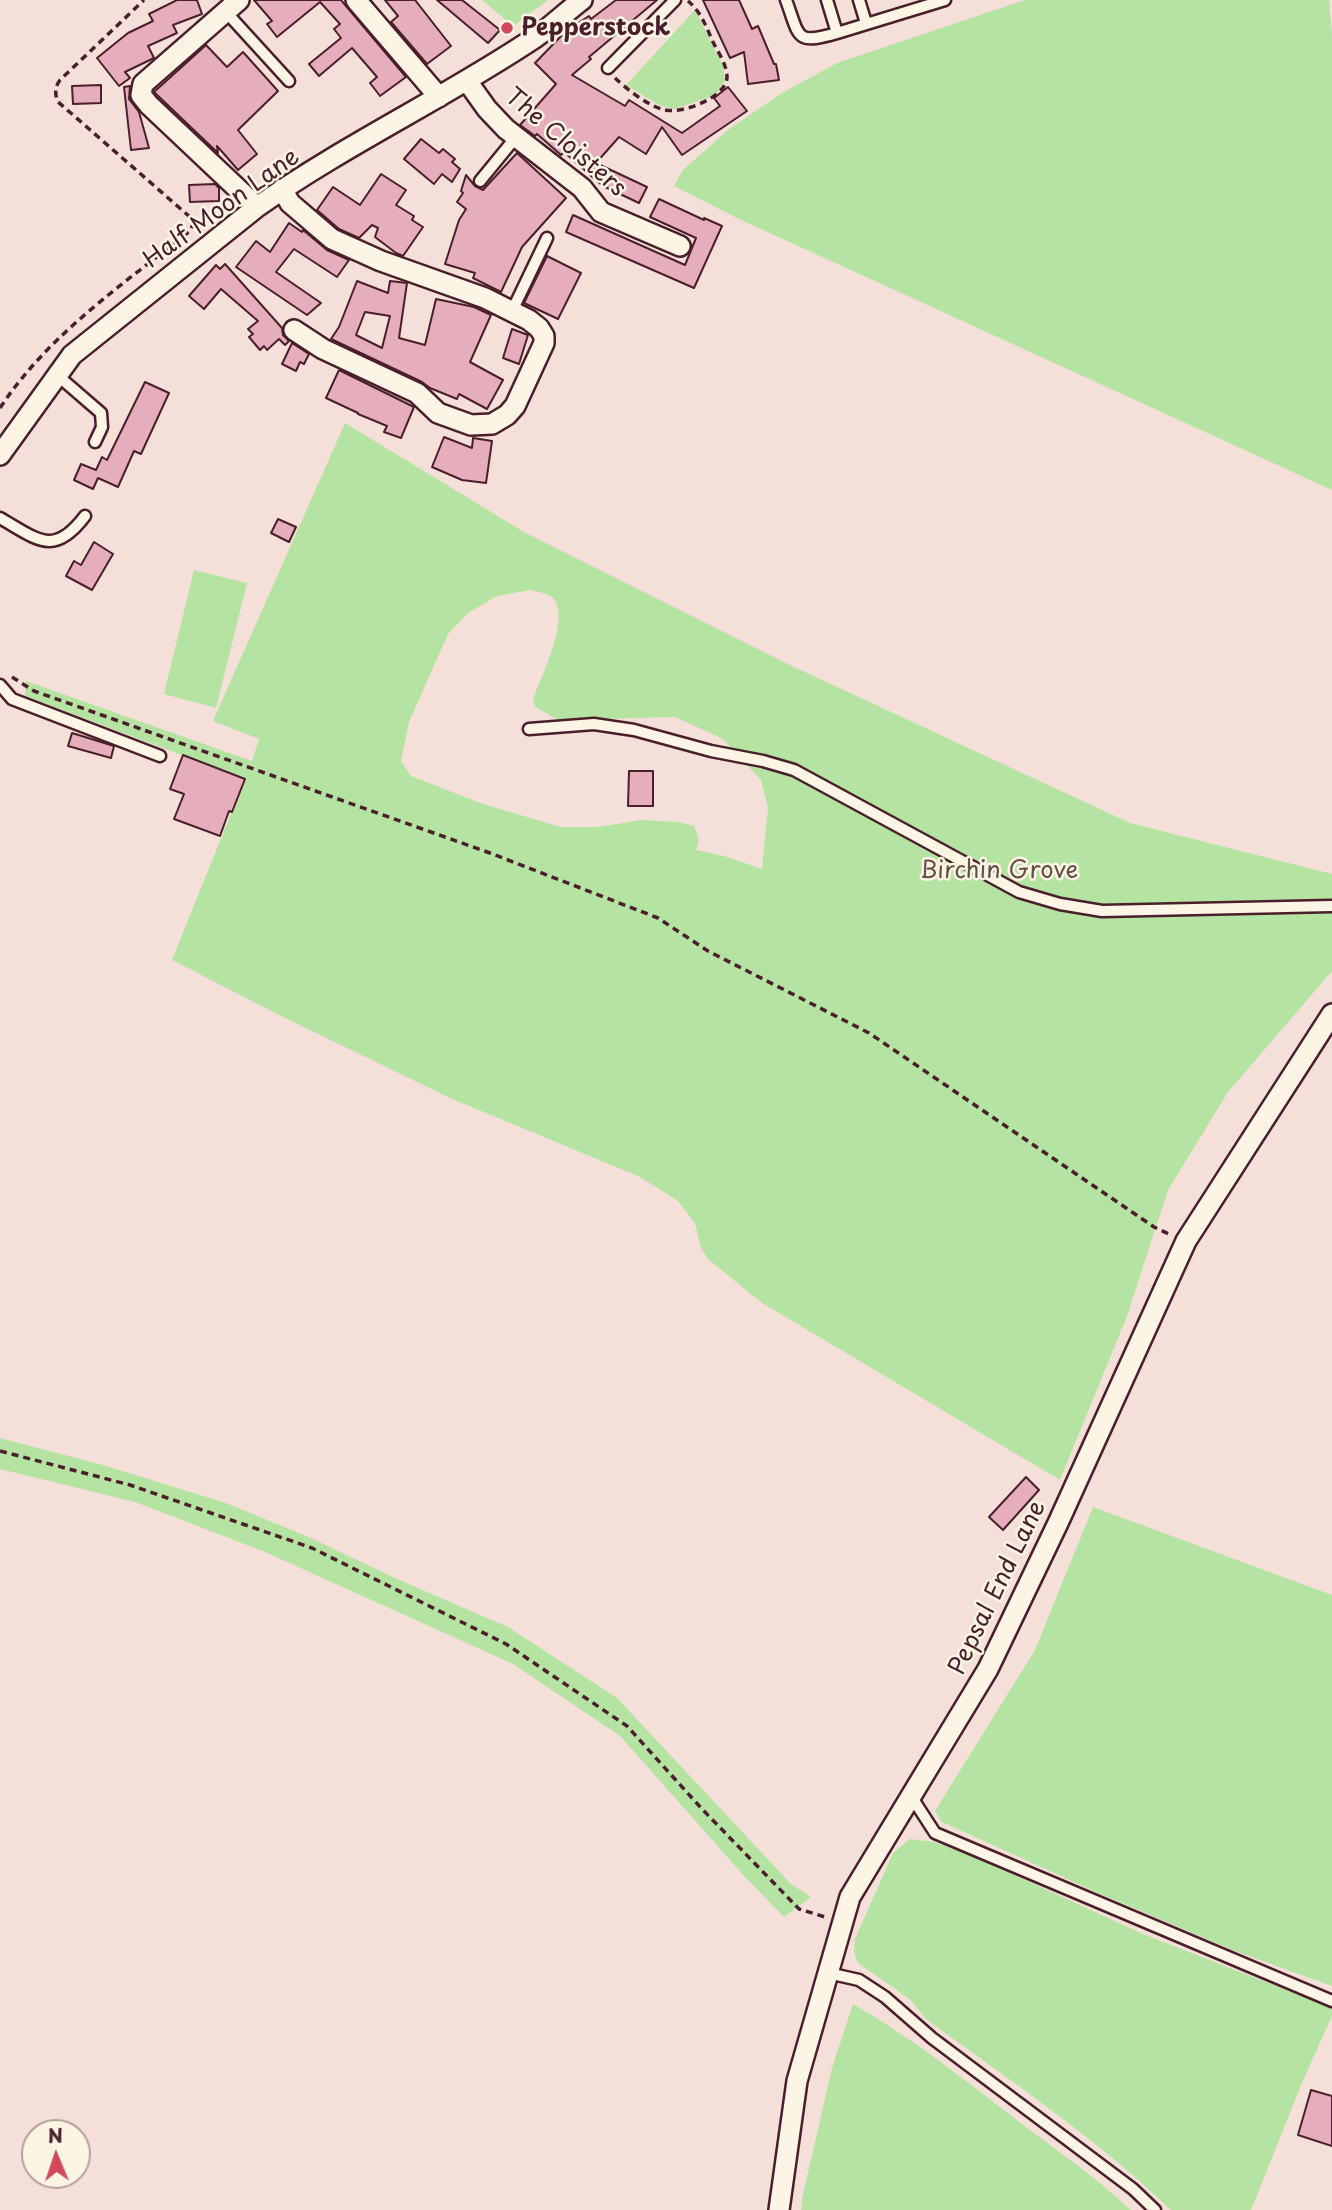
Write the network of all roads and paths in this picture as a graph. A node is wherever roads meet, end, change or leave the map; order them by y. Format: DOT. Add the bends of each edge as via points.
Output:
graph roads {
  1 [pos="144,0"];
  2 [pos="356,0"];
  3 [pos="582,0"];
  4 [pos="675,0"];
  5 [pos="687,0"];
  6 [pos="786,0"];
  7 [pos="827,0"];
  8 [pos="859,0"];
  9 [pos="902,0"];
  10 [pos="945,0"];
  11 [pos="232,6"];
  12 [pos="905,12"];
  13 [pos="866,23"];
  14 [pos="837,33"];
  15 [pos="608,68"];
  16 [pos="289,80"];
  17 [pos="467,80"];
  18 [pos="439,97"];
  19 [pos="516,137"];
  20 [pos="480,181"];
  21 [pos="282,189"];
  22 [pos="257,207"];
  23 [pos="547,238"];
  24 [pos="680,246"];
  25 [pos="512,311"];
  26 [pos="294,330"];
  27 [pos="57,375"];
  28 [pos="0,408"];
  29 [pos="95,442"];
  30 [pos="0,455"];
  31 [pos="85,516"];
  32 [pos="0,519"];
  33 [pos="11,677"];
  34 [pos="0,685"];
  35 [pos="529,729"];
  36 [pos="160,756"];
  37 [pos="1332,906"];
  38 [pos="1332,1014"];
  39 [pos="1186,1241"];
  40 [pos="0,1451"];
  41 [pos="911,1796"];
  42 [pos="841,1922"];
  43 [pos="828,1973"];
  44 [pos="1332,2001"];
  45 [pos="779,2210"];
  46 [pos="1155,2210"];
  1 -- 28 [label="path" via="60,80 55,93 57,101 193,224 47,350"];
  2 -- 18 [label="street"];
  3 -- 17 [label="street, Half Moon Lane" via="538,35"];
  4 -- 15 [label="lane"];
  5 -- 15 [label="path" via="698,10 726,67 726,85 720,93 687,109 663,109 627,90"];
  6 -- 14 [label="lane" via="803,39"];
  7 -- 14 [label="lane"];
  8 -- 13 [label="lane"];
  9 -- 12 [label="lane"];
  10 -- 12 [label="lane"];
  11 -- 16 [label="lane"];
  11 -- 22 [label="street" via="143,84 141,94"];
  12 -- 13 [label="lane"];
  13 -- 14 [label="lane"];
  17 -- 18 [label="street, Half Moon Lane"];
  17 -- 19 [label="street, The Cloisters"];
  18 -- 21 [label="street, Half Moon Lane"];
  19 -- 20 [label="lane"];
  19 -- 24 [label="street, The Cloisters" via="582,188 601,212"];
  21 -- 22 [label="street, Half Moon Lane"];
  21 -- 25 [label="street" via="290,203 332,239"];
  22 -- 27 [label="street, Half Moon Lane" via="72,355"];
  23 -- 25 [label="lane"];
  25 -- 26 [label="street" via="539,328 544,343 515,406 492,424 471,425 438,413 416,393 323,349"];
  27 -- 29 [label="lane" via="101,412 102,427"];
  27 -- 30 [label="street, Half Moon Lane"];
  31 -- 32 [label="lane" via="68,537 58,541 31,537"];
  33 -- 39 [label="path" via="34,691 490,853 658,918 708,951 869,1033 1154,1227"];
  34 -- 36 [label="lane" via="12,699"];
  35 -- 37 [label="lane" via="594,724 634,730 794,770 1019,892 1060,904 1102,911"];
  38 -- 39 [label="street, Pepsal End Lane"];
  39 -- 41 [label="street, Pepsal End Lane" via="988,1669"];
  40 -- 42 [label="path" via="130,1485 312,1548 506,1644 627,1727 799,1909"];
  41 -- 42 [label="street, Pepsal End Lane" via="850,1897"];
  41 -- 44 [label="lane" via="936,1833"];
  42 -- 43 [label="street, Pepsal End Lane"];
  43 -- 45 [label="street, Pepsal End Lane" via="797,2081"];
  43 -- 46 [label="lane" via="859,1980 885,1997"];
}
